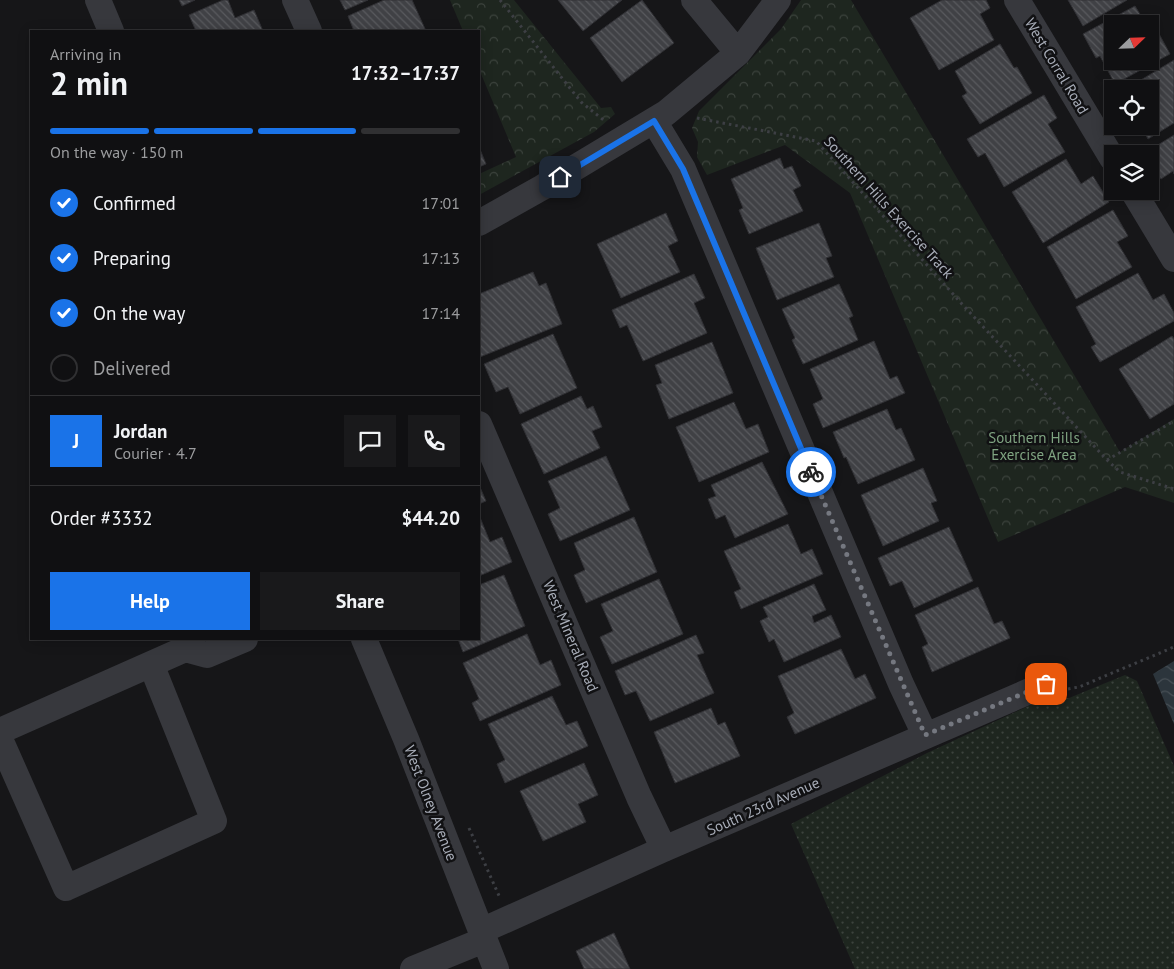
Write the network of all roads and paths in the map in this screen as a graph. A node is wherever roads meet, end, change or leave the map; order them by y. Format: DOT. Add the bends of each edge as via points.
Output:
graph roads {
  1 [pos="98,0"];
  2 [pos="295,0"];
  3 [pos="500,0"];
  4 [pos="694,0"];
  5 [pos="778,0"];
  6 [pos="1017,0"];
  7 [pos="111,30"];
  8 [pos="309,30"];
  9 [pos="738,53"];
  10 [pos="662,116"];
  11 [pos="613,124"];
  12 [pos="1104,145"];
  13 [pos="1138,200"];
  14 [pos="480,222"];
  15 [pos="1174,259"];
  16 [pos="1174,421"];
  17 [pos="480,426"];
  18 [pos="1107,460"];
  19 [pos="1174,489"];
  20 [pos="243,640"];
  21 [pos="364,640"];
  22 [pos="187,644"];
  23 [pos="151,664"];
  24 [pos="1046,684"];
  25 [pos="0,731"];
  26 [pos="925,735"];
  27 [pos="0,739"];
  28 [pos="664,849"];
  29 [pos="482,935"];
  30 [pos="413,969"];
  31 [pos="496,969"];
  1 -- 7 [label="street"];
  2 -- 8 [label="street"];
  3 -- 11 [label="path" via="581,102"];
  4 -- 9 [label="street"];
  5 -- 9 [label="street"];
  6 -- 12 [label="street, West Corral Road"];
  9 -- 10 [label="street"];
  10 -- 14 [label="street"];
  10 -- 18 [label="path, Southern Hills Exercise Track" via="675,114 816,141"];
  10 -- 26 [label="street"];
  13 -- 15 [label="street"];
  16 -- 18 [label="path"];
  17 -- 28 [label="street, West Mineral Road"];
  18 -- 19 [label="path, Southern Hills Exercise Track" via="1120,472"];
  20 -- 22 [label="street" via="207,655"];
  21 -- 29 [label="street, West Olney Avenue"];
  22 -- 23 [label="street"];
  23 -- 25 [label="street"];
  23 -- 27 [label="street" via="214,821 66,888"];
  24 -- 26 [label="street, South 23rd Avenue"];
  26 -- 28 [label="street, South 23rd Avenue"];
  28 -- 29 [label="street, South 23rd Avenue"];
  29 -- 30 [label="street, South 23rd Avenue"];
  29 -- 31 [label="street, West Olney Avenue"];
}
